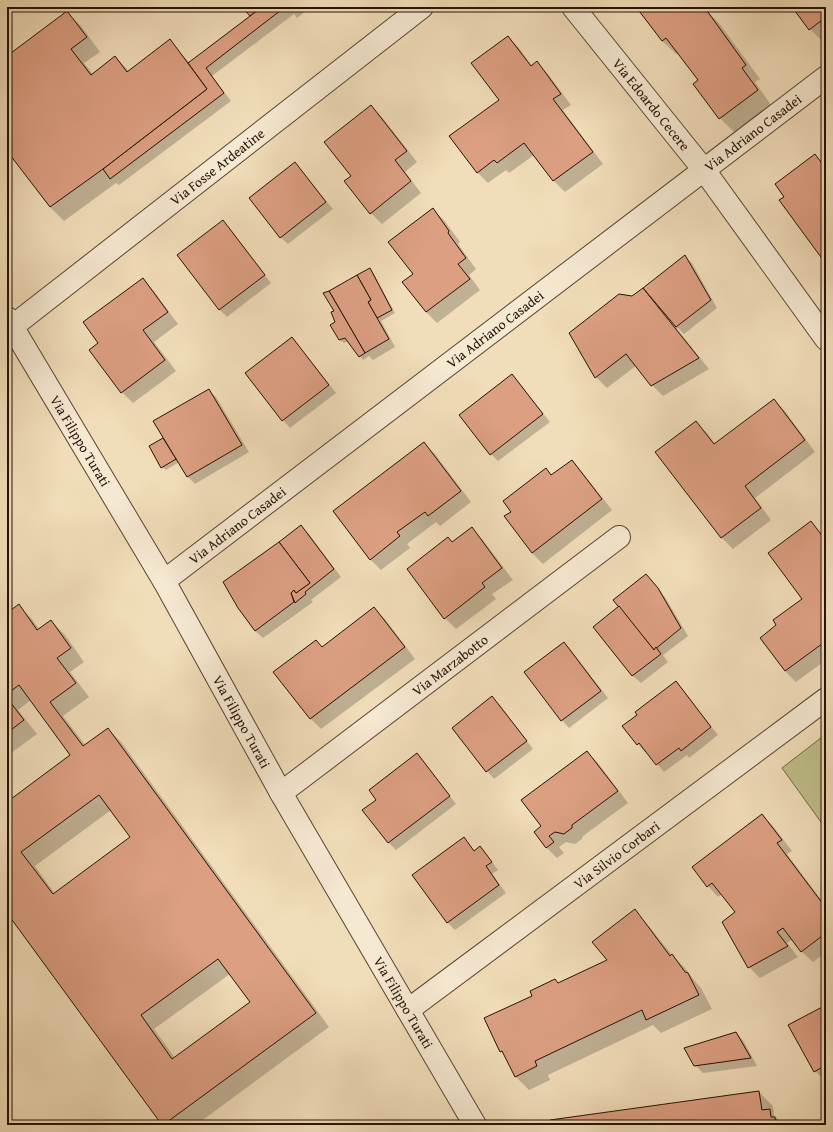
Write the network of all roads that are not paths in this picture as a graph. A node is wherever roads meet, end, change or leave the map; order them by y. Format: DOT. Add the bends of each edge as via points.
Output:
graph roads {
  1 [pos="422,7"];
  2 [pos="573,7"];
  3 [pos="826,77"];
  4 [pos="704,170"];
  5 [pos="10,322"];
  6 [pos="826,339"];
  7 [pos="619,537"];
  8 [pos="164,581"];
  9 [pos="826,699"];
  10 [pos="281,793"];
  11 [pos="408,1010"];
  12 [pos="475,1125"];
  1 -- 5 [label="street, Via Fosse Ardeatine"];
  2 -- 4 [label="street, Via Edoardo Cecere"];
  3 -- 4 [label="street, Via Adriano Casadei"];
  4 -- 6 [label="street, Via Edoardo Cecere"];
  4 -- 8 [label="street, Via Adriano Casadei"];
  5 -- 8 [label="street, Via Filippo Turati"];
  7 -- 10 [label="street, Via Marzabotto"];
  8 -- 10 [label="street, Via Filippo Turati"];
  9 -- 11 [label="street, Via Silvio Corbari"];
  10 -- 11 [label="street, Via Filippo Turati"];
  11 -- 12 [label="street, Via Filippo Turati"];
}
